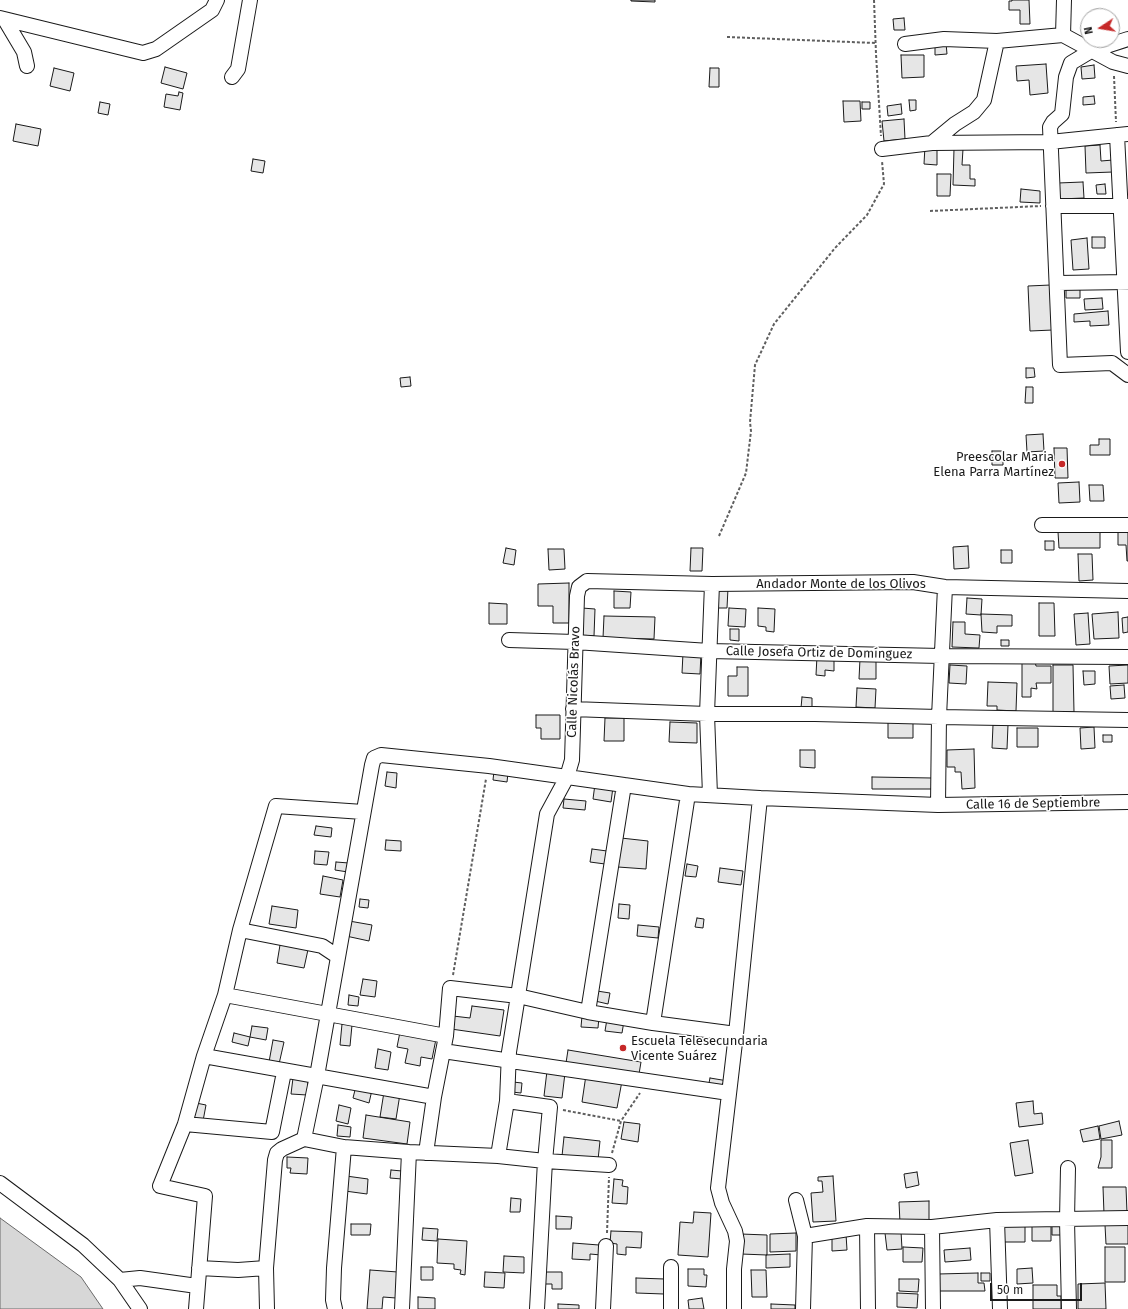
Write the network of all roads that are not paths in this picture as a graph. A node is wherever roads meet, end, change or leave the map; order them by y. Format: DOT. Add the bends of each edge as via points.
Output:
graph roads {
  1 [pos="217,0"];
  2 [pos="250,0"];
  3 [pos="1064,0"];
  4 [pos="2,19"];
  5 [pos="1063,35"];
  6 [pos="1128,39"];
  7 [pos="997,41"];
  8 [pos="905,44"];
  9 [pos="1091,51"];
  10 [pos="27,66"];
  11 [pos="1128,66"];
  12 [pos="232,77"];
  13 [pos="1122,134"];
  14 [pos="1050,142"];
  15 [pos="932,143"];
  16 [pos="882,149"];
  17 [pos="1053,206"];
  18 [pos="1124,206"];
  19 [pos="1057,283"];
  20 [pos="1126,283"];
  21 [pos="1128,352"];
  22 [pos="1128,375"];
  23 [pos="1042,525"];
  24 [pos="1128,525"];
  25 [pos="712,584"];
  26 [pos="579,587"];
  27 [pos="945,587"];
  28 [pos="1128,591"];
  29 [pos="509,640"];
  30 [pos="575,642"];
  31 [pos="709,651"];
  32 [pos="941,656"];
  33 [pos="1128,657"];
  34 [pos="573,709"];
  35 [pos="707,714"];
  36 [pos="939,717"];
  37 [pos="1128,720"];
  38 [pos="567,777"];
  39 [pos="624,785"];
  40 [pos="688,794"];
  41 [pos="710,795"];
  42 [pos="760,798"];
  43 [pos="1128,802"];
  44 [pos="938,805"];
  45 [pos="364,812"];
  46 [pos="240,930"];
  47 [pos="338,956"];
  48 [pos="225,995"];
  49 [pos="518,996"];
  50 [pos="588,1012"];
  51 [pos="328,1014"];
  52 [pos="654,1023"];
  53 [pos="736,1034"];
  54 [pos="446,1036"];
  55 [pos="443,1051"];
  56 [pos="204,1056"];
  57 [pos="509,1061"];
  58 [pos="284,1072"];
  59 [pos="317,1076"];
  60 [pos="729,1093"];
  61 [pos="434,1098"];
  62 [pos="507,1101"];
  63 [pos="185,1124"];
  64 [pos="304,1139"];
  65 [pos="344,1146"];
  66 [pos="409,1152"];
  67 [pos="426,1153"];
  68 [pos="498,1156"];
  69 [pos="545,1161"];
  70 [pos="609,1165"];
  71 [pos="1068,1168"];
  72 [pos="0,1183"];
  73 [pos="796,1200"];
  74 [pos="1128,1218"];
  75 [pos="997,1220"];
  76 [pos="1067,1220"];
  77 [pos="867,1226"];
  78 [pos="932,1227"];
  79 [pos="805,1236"];
  80 [pos="606,1246"];
  81 [pos="671,1266"];
  82 [pos="199,1268"];
  83 [pos="266,1268"];
  84 [pos="120,1280"];
  85 [pos="197,1286"];
  86 [pos="140,1309"];
  87 [pos="196,1309"];
  88 [pos="267,1309"];
  89 [pos="335,1309"];
  90 [pos="402,1309"];
  91 [pos="537,1309"];
  92 [pos="603,1309"];
  93 [pos="671,1309"];
  94 [pos="734,1309"];
  95 [pos="803,1309"];
  96 [pos="868,1309"];
  97 [pos="933,1309"];
  98 [pos="1000,1309"];
  99 [pos="1069,1309"];
  1 -- 4 [label="street" via="212,10 156,50 143,53"];
  2 -- 12 [label="street" via="238,69"];
  3 -- 5 [label="street"];
  4 -- 10 [label="street" via="24,52"];
  5 -- 7 [label="street"];
  5 -- 9 [label="street"];
  6 -- 9 [label="street"];
  7 -- 8 [label="street" via="944,40"];
  7 -- 15 [label="street" via="984,100 974,112"];
  9 -- 11 [label="street"];
  9 -- 14 [label="street" via="1071,63 1066,77 1062,114 1050,127"];
  13 -- 14 [label="street"];
  13 -- 18 [label="street"];
  14 -- 15 [label="street"];
  14 -- 17 [label="street"];
  15 -- 16 [label="street"];
  17 -- 18 [label="street"];
  17 -- 19 [label="street"];
  18 -- 20 [label="street"];
  19 -- 20 [label="street"];
  19 -- 22 [label="street" via="1060,365 1112,363"];
  20 -- 21 [label="street"];
  23 -- 24 [label="street"];
  25 -- 26 [label="street, Andador Monte de los Olivos" via="587,581"];
  25 -- 27 [label="street, Andador Monte de los Olivos" via="913,582"];
  25 -- 31 [label="street"];
  26 -- 30 [label="street, Calle Nicolás Bravo"];
  27 -- 28 [label="street, Andador Monte de los Olivos"];
  27 -- 32 [label="street"];
  29 -- 30 [label="street, Calle Josefa Ortiz de Domínguez"];
  30 -- 31 [label="street, Calle Josefa Ortiz de Domínguez"];
  30 -- 34 [label="street, Calle Nicolás Bravo"];
  31 -- 32 [label="street, Calle Josefa Ortiz de Domínguez"];
  31 -- 35 [label="street"];
  32 -- 33 [label="street, Calle Josefa Ortiz de Domínguez"];
  32 -- 36 [label="street"];
  34 -- 35 [label="street"];
  34 -- 38 [label="street, Calle Nicolás Bravo" via="572,760"];
  35 -- 36 [label="street"];
  35 -- 41 [label="street"];
  36 -- 37 [label="street"];
  36 -- 44 [label="street"];
  38 -- 39 [label="street, Calle 16 de Septiembre"];
  38 -- 45 [label="street, Calle 16 de Septiembre" via="381,755 374,758"];
  38 -- 49 [label="street, Calle Nicolás Bravo" via="547,814"];
  39 -- 40 [label="street, Calle 16 de Septiembre"];
  39 -- 50 [label="street"];
  40 -- 41 [label="street, Calle 16 de Septiembre"];
  40 -- 52 [label="street"];
  41 -- 42 [label="street, Calle 16 de Septiembre"];
  42 -- 44 [label="street, Calle 16 de Septiembre"];
  42 -- 53 [label="street"];
  43 -- 44 [label="street, Calle 16 de Septiembre"];
  45 -- 46 [label="street" via="276,806"];
  45 -- 47 [label="street"];
  46 -- 47 [label="street" via="322,946"];
  46 -- 48 [label="street"];
  47 -- 51 [label="street"];
  48 -- 51 [label="street"];
  48 -- 56 [label="street"];
  49 -- 50 [label="street"];
  49 -- 54 [label="street" via="450,988"];
  49 -- 57 [label="street, Calle Nicolás Bravo"];
  50 -- 52 [label="street"];
  51 -- 54 [label="street"];
  51 -- 59 [label="street"];
  52 -- 53 [label="street"];
  53 -- 60 [label="street"];
  54 -- 55 [label="street"];
  55 -- 57 [label="street"];
  55 -- 61 [label="street"];
  56 -- 58 [label="street"];
  56 -- 63 [label="street"];
  57 -- 60 [label="street"];
  57 -- 62 [label="street, Calle Nicolás Bravo"];
  58 -- 59 [label="street"];
  58 -- 63 [label="street" via="272,1132"];
  59 -- 61 [label="street"];
  59 -- 64 [label="street"];
  60 -- 94 [label="street" via="718,1188 735,1232"];
  61 -- 67 [label="street"];
  62 -- 68 [label="street, Calle Nicolás Bravo"];
  62 -- 69 [label="street" via="550,1108"];
  63 -- 82 [label="street" via="160,1186 205,1196"];
  64 -- 65 [label="street"];
  64 -- 83 [label="street" via="277,1153"];
  65 -- 66 [label="street"];
  65 -- 89 [label="street" via="334,1268"];
  66 -- 67 [label="street"];
  66 -- 90 [label="street"];
  67 -- 68 [label="street"];
  68 -- 69 [label="street"];
  69 -- 70 [label="street"];
  69 -- 91 [label="street"];
  71 -- 76 [label="street"];
  72 -- 84 [label="street" via="84,1245"];
  73 -- 79 [label="street"];
  74 -- 76 [label="street"];
  75 -- 76 [label="street"];
  75 -- 78 [label="street"];
  75 -- 98 [label="street"];
  76 -- 99 [label="street"];
  77 -- 78 [label="street"];
  77 -- 79 [label="street"];
  77 -- 96 [label="street"];
  78 -- 97 [label="street"];
  79 -- 95 [label="street"];
  80 -- 92 [label="street"];
  81 -- 93 [label="street"];
  82 -- 83 [label="street"];
  82 -- 85 [label="street"];
  83 -- 88 [label="street"];
  84 -- 85 [label="street" via="140,1278"];
  84 -- 86 [label="street"];
  85 -- 87 [label="street"];
}
